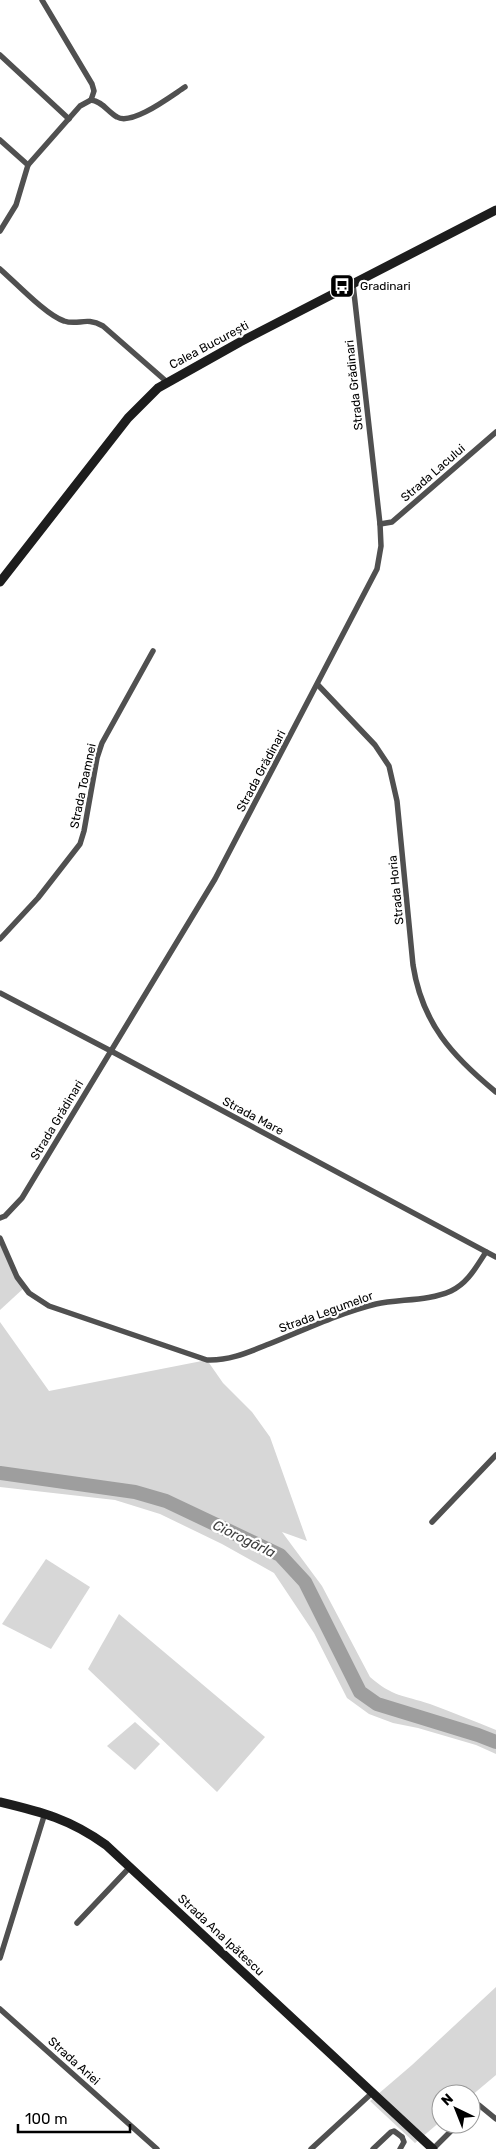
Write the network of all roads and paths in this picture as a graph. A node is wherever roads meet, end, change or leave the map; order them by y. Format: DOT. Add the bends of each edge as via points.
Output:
graph roads {
  1 [pos="42,0"];
  2 [pos="0,55"];
  3 [pos="185,87"];
  4 [pos="92,100"];
  5 [pos="68,119"];
  6 [pos="0,140"];
  7 [pos="28,165"];
  8 [pos="496,210"];
  9 [pos="0,230"];
  10 [pos="0,269"];
  11 [pos="353,284"];
  12 [pos="167,382"];
  13 [pos="496,432"];
  14 [pos="380,524"];
  15 [pos="0,582"];
  16 [pos="153,651"];
  17 [pos="318,685"];
  18 [pos="0,939"];
  19 [pos="0,993"];
  20 [pos="111,1051"];
  21 [pos="496,1092"];
  22 [pos="0,1218"];
  23 [pos="0,1238"];
  24 [pos="486,1252"];
  25 [pos="496,1257"];
  26 [pos="496,1455"];
  27 [pos="432,1522"];
  28 [pos="0,1802"];
  29 [pos="45,1813"];
  30 [pos="130,1867"];
  31 [pos="77,1924"];
  32 [pos="0,1958"];
  33 [pos="0,2009"];
  34 [pos="372,2093"];
  35 [pos="481,2107"];
  36 [pos="496,2119"];
  37 [pos="408,2126"];
  38 [pos="448,2134"];
  39 [pos="402,2137"];
  40 [pos="157,2149"];
  41 [pos="311,2149"];
  42 [pos="373,2149"];
  43 [pos="400,2149"];
  44 [pos="433,2149"];
  1 -- 4 [label="street" via="92,84"];
  2 -- 5 [label="street"];
  3 -- 4 [label="street" via="127,120 118,118"];
  4 -- 5 [label="street" via="80,106"];
  5 -- 7 [label="street"];
  6 -- 7 [label="street"];
  7 -- 9 [label="street" via="16,205"];
  8 -- 11 [label="main road, Calea București"];
  10 -- 12 [label="street" via="60,319 75,322 91,320 102,326"];
  11 -- 12 [label="main road, Calea București"];
  11 -- 14 [label="street, Strada Grădinari"];
  12 -- 15 [label="main road, Calea București" via="128,418"];
  13 -- 14 [label="street, Strada Lacului" via="392,522"];
  14 -- 17 [label="street, Strada Grădinari" via="378,568"];
  16 -- 18 [label="street, Strada Toamnei" via="102,743 80,844 38,898"];
  17 -- 20 [label="street, Strada Grădinari" via="215,879"];
  17 -- 21 [label="street, Strada Horia" via="375,745 389,766 395,782 418,990 438,1035"];
  19 -- 20 [label="street, Strada Mare"];
  20 -- 22 [label="street, Strada Grădinari" via="22,1198"];
  20 -- 24 [label="street, Strada Mare"];
  23 -- 24 [label="street, Strada Legumelor" via="21,1282 49,1306 207,1360 247,1352 375,1304 450,1292 472,1274"];
  24 -- 25 [label="street, Strada Mare"];
  26 -- 27 [label="street"];
  28 -- 29 [label="main road, Strada Ana Ipătescu"];
  29 -- 30 [label="main road, Strada Ana Ipătescu" via="85,1830"];
  29 -- 32 [label="street"];
  30 -- 31 [label="street"];
  30 -- 34 [label="main road, Strada Ana Ipătescu"];
  33 -- 40 [label="street, Strada Ariei"];
  34 -- 37 [label="main road, Strada Ana Ipătescu"];
  34 -- 41 [label="street"];
  35 -- 36 [label="street"];
  37 -- 39 [label="street"];
  37 -- 44 [label="main road, Strada Ana Ipătescu"];
  38 -- 44 [label="street"];
  39 -- 42 [label="street" via="391,2132"];
  39 -- 43 [label="street" via="404,2142"];
}
